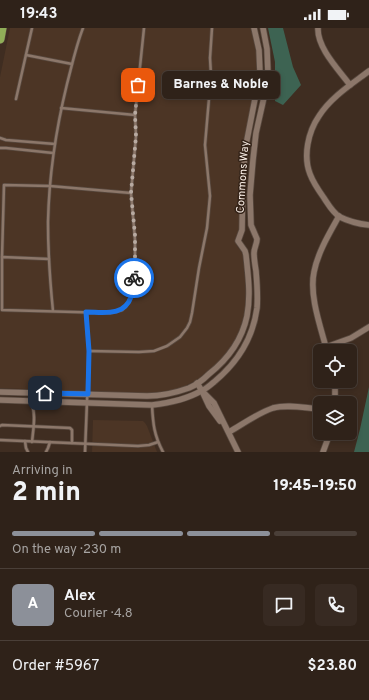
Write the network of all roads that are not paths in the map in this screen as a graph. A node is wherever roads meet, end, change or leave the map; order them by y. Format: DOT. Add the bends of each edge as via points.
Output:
graph roads {
  1 [pos="2,28"];
  2 [pos="32,28"];
  3 [pos="83,28"];
  4 [pos="144,28"];
  5 [pos="212,28"];
  6 [pos="254,28"];
  7 [pos="263,28"];
  8 [pos="318,28"];
  9 [pos="0,39"];
  10 [pos="26,55"];
  11 [pos="72,64"];
  12 [pos="369,71"];
  13 [pos="350,85"];
  14 [pos="16,99"];
  15 [pos="61,108"];
  16 [pos="135,115"];
  17 [pos="0,138"];
  18 [pos="55,144"];
  19 [pos="0,148"];
  20 [pos="54,153"];
  21 [pos="50,186"];
  22 [pos="131,193"];
  23 [pos="339,216"];
  24 [pos="369,225"];
  25 [pos="2,257"];
  26 [pos="50,258"];
  27 [pos="53,311"];
  28 [pos="86,312"];
  29 [pos="369,327"];
  30 [pos="325,344"];
  31 [pos="337,344"];
  32 [pos="89,351"];
  33 [pos="197,383"];
  34 [pos="202,391"];
  35 [pos="0,392"];
  36 [pos="88,394"];
  37 [pos="0,400"];
  38 [pos="28,401"];
  39 [pos="88,403"];
  40 [pos="152,405"];
  41 [pos="313,408"];
  42 [pos="0,426"];
  43 [pos="33,426"];
  44 [pos="229,432"];
  45 [pos="0,440"];
  46 [pos="327,440"];
  47 [pos="25,441"];
  48 [pos="32,442"];
  49 [pos="50,442"];
  50 [pos="158,442"];
  51 [pos="72,443"];
  52 [pos="86,444"];
  53 [pos="28,452"];
  54 [pos="46,452"];
  55 [pos="85,452"];
  56 [pos="163,452"];
  57 [pos="238,452"];
  58 [pos="323,452"];
  1 -- 9 [label="highway"];
  2 -- 10 [label="lane"];
  3 -- 11 [label="lane"];
  4 -- 16 [label="lane"];
  5 -- 32 [label="lane" via="205,145 210,196 208,228 190,322 180,336 167,346 154,351"];
  6 -- 33 [label="street, Commons Way" via="259,50 260,73 246,145 242,230 238,240 246,254 249,287 247,311 243,328 232,351 217,368"];
  7 -- 34 [label="street, Commons Way" via="268,74 256,134 250,195 251,226 257,239 254,252 257,307 252,330 242,350 231,366"];
  8 -- 13 [label="street" via="320,41 327,56"];
  10 -- 11 [label="lane"];
  10 -- 14 [label="lane"];
  11 -- 15 [label="lane"];
  12 -- 13 [label="street"];
  13 -- 23 [label="street" via="318,116 309,136 306,157 310,174 321,194"];
  15 -- 16 [label="lane"];
  15 -- 18 [label="lane"];
  16 -- 22 [label="lane" via="136,136"];
  17 -- 18 [label="lane"];
  18 -- 20 [label="lane"];
  19 -- 20 [label="lane"];
  20 -- 21 [label="lane"];
  21 -- 22 [label="lane"];
  21 -- 25 [label="lane" via="4,185"];
  21 -- 26 [label="lane"];
  22 -- 28 [label="lane" via="135,258 131,297 125,307 117,312"];
  23 -- 24 [label="street"];
  23 -- 30 [label="street" via="321,250 314,273 313,294"];
  25 -- 26 [label="lane"];
  25 -- 27 [label="lane" via="2,310"];
  26 -- 27 [label="lane"];
  27 -- 28 [label="lane"];
  28 -- 32 [label="lane"];
  29 -- 31 [label="street"];
  32 -- 36 [label="lane"];
  33 -- 34 [label="street"];
  33 -- 36 [label="street, Commons Way" via="182,390 156,396"];
  34 -- 40 [label="street, Commons Way" via="172,402"];
  34 -- 44 [label="street" via="209,406"];
  35 -- 36 [label="street, Commons Way"];
  36 -- 39 [label="lane"];
  37 -- 38 [label="street, Commons Way"];
  38 -- 39 [label="street, Commons Way"];
  38 -- 43 [label="lane" via="34,409"];
  39 -- 40 [label="street, Commons Way"];
  39 -- 52 [label="lane"];
  40 -- 50 [label="lane"];
  41 -- 44 [label="street" via="291,406 274,408"];
  42 -- 43 [label="lane"];
  43 -- 48 [label="lane"];
  43 -- 51 [label="lane" via="70,428"];
  44 -- 57 [label="street"];
  45 -- 47 [label="lane"];
  46 -- 58 [label="street"];
  47 -- 48 [label="lane"];
  47 -- 53 [label="lane"];
  48 -- 49 [label="lane"];
  49 -- 51 [label="lane"];
  49 -- 54 [label="lane"];
  50 -- 52 [label="lane" via="142,446"];
  50 -- 56 [label="lane"];
  51 -- 52 [label="lane"];
  52 -- 55 [label="lane"];
}
